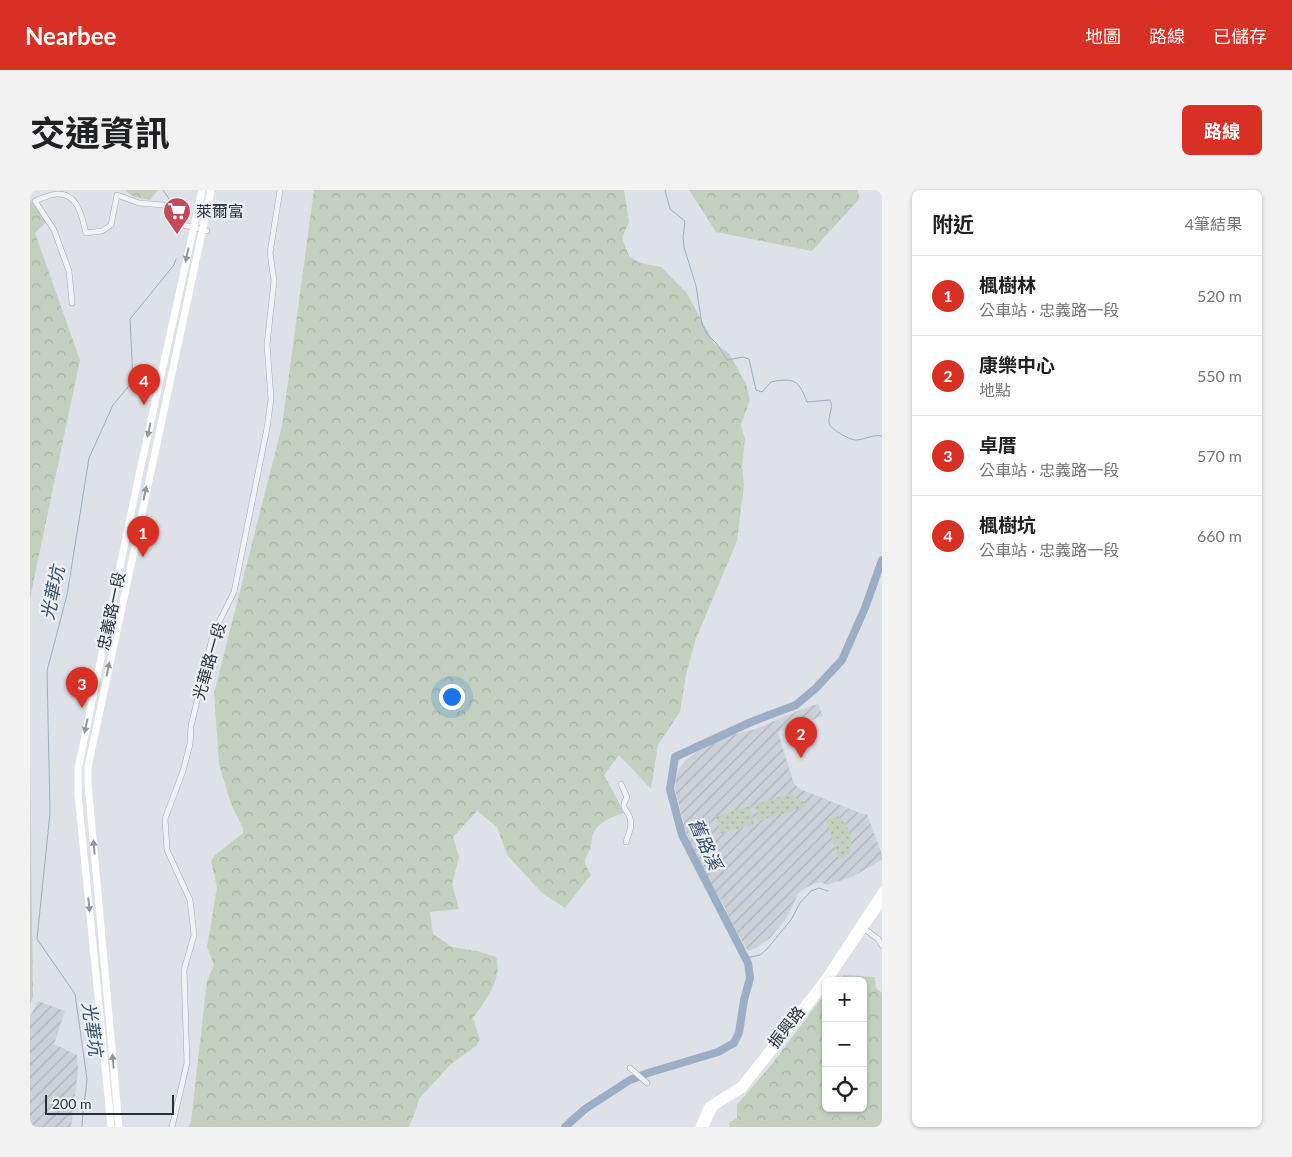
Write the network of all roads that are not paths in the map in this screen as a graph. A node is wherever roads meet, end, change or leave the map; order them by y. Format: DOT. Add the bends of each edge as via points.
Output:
graph roads {
  1 [pos="202,190"];
  2 [pos="211,190"];
  3 [pos="280,190"];
  4 [pos="117,192"];
  5 [pos="193,228"];
  6 [pos="205,231"];
  7 [pos="72,303"];
  8 [pos="158,378"];
  9 [pos="172,381"];
  10 [pos="124,540"];
  11 [pos="137,543"];
  12 [pos="620,784"];
  13 [pos="626,842"];
  14 [pos="98,873"];
  15 [pos="84,874"];
  16 [pos="882,891"];
  17 [pos="882,902"];
  18 [pos="862,926"];
  19 [pos="882,945"];
  20 [pos="830,977"];
  21 [pos="822,989"];
  22 [pos="630,1068"];
  23 [pos="647,1083"];
  24 [pos="119,1091"];
  25 [pos="105,1093"];
  26 [pos="111,1127"];
  27 [pos="119,1127"];
  28 [pos="172,1127"];
  29 [pos="698,1127"];
  30 [pos="705,1127"];
  1 -- 5 [label="main road, 忠義路一段"];
  2 -- 6 [label="main road, 忠義路一段"];
  3 -- 28 [label="street, 光華路一段" via="270,253 274,281 267,344 271,399 267,428 234,592 213,634 183,771 165,819 167,850 190,900 194,935 184,970 187,1063"];
  4 -- 5 [label="street" via="139,203 163,205 179,224"];
  4 -- 7 [label="street" via="111,225 96,233 86,233 78,206 70,198 59,194 35,201 54,230 69,271"];
  5 -- 6 [label="street"];
  5 -- 8 [label="main road, 忠義路一段, one-way"];
  6 -- 9 [label="main road, 忠義路一段"];
  8 -- 9 [label="main road"];
  8 -- 10 [label="main road, 忠義路一段, one-way"];
  11 -- 9 [label="main road, 忠義路一段, one-way"];
  10 -- 11 [label="main road"];
  10 -- 15 [label="main road, 忠義路一段, one-way" via="78,769"];
  14 -- 11 [label="main road, 忠義路一段, one-way" via="88,767"];
  12 -- 13 [label="street" via="627,797 624,808 631,827"];
  14 -- 15 [label="main road"];
  24 -- 14 [label="main road, 忠義路一段, one-way"];
  15 -- 25 [label="main road, 忠義路一段, one-way"];
  16 -- 18 [label="main road, 振興路"];
  17 -- 18 [label="main road, 振興路"];
  18 -- 19 [label="street"];
  18 -- 20 [label="main road, 振興路"];
  18 -- 29 [label="main road, 振興路" via="741,1085 711,1104"];
  21 -- 30 [label="main road, 振興路" via="743,1089 714,1107"];
  22 -- 23 [label="street"];
  24 -- 25 [label="main road"];
  24 -- 27 [label="main road, 忠義路一段"];
  25 -- 26 [label="main road, 忠義路一段"];
}
